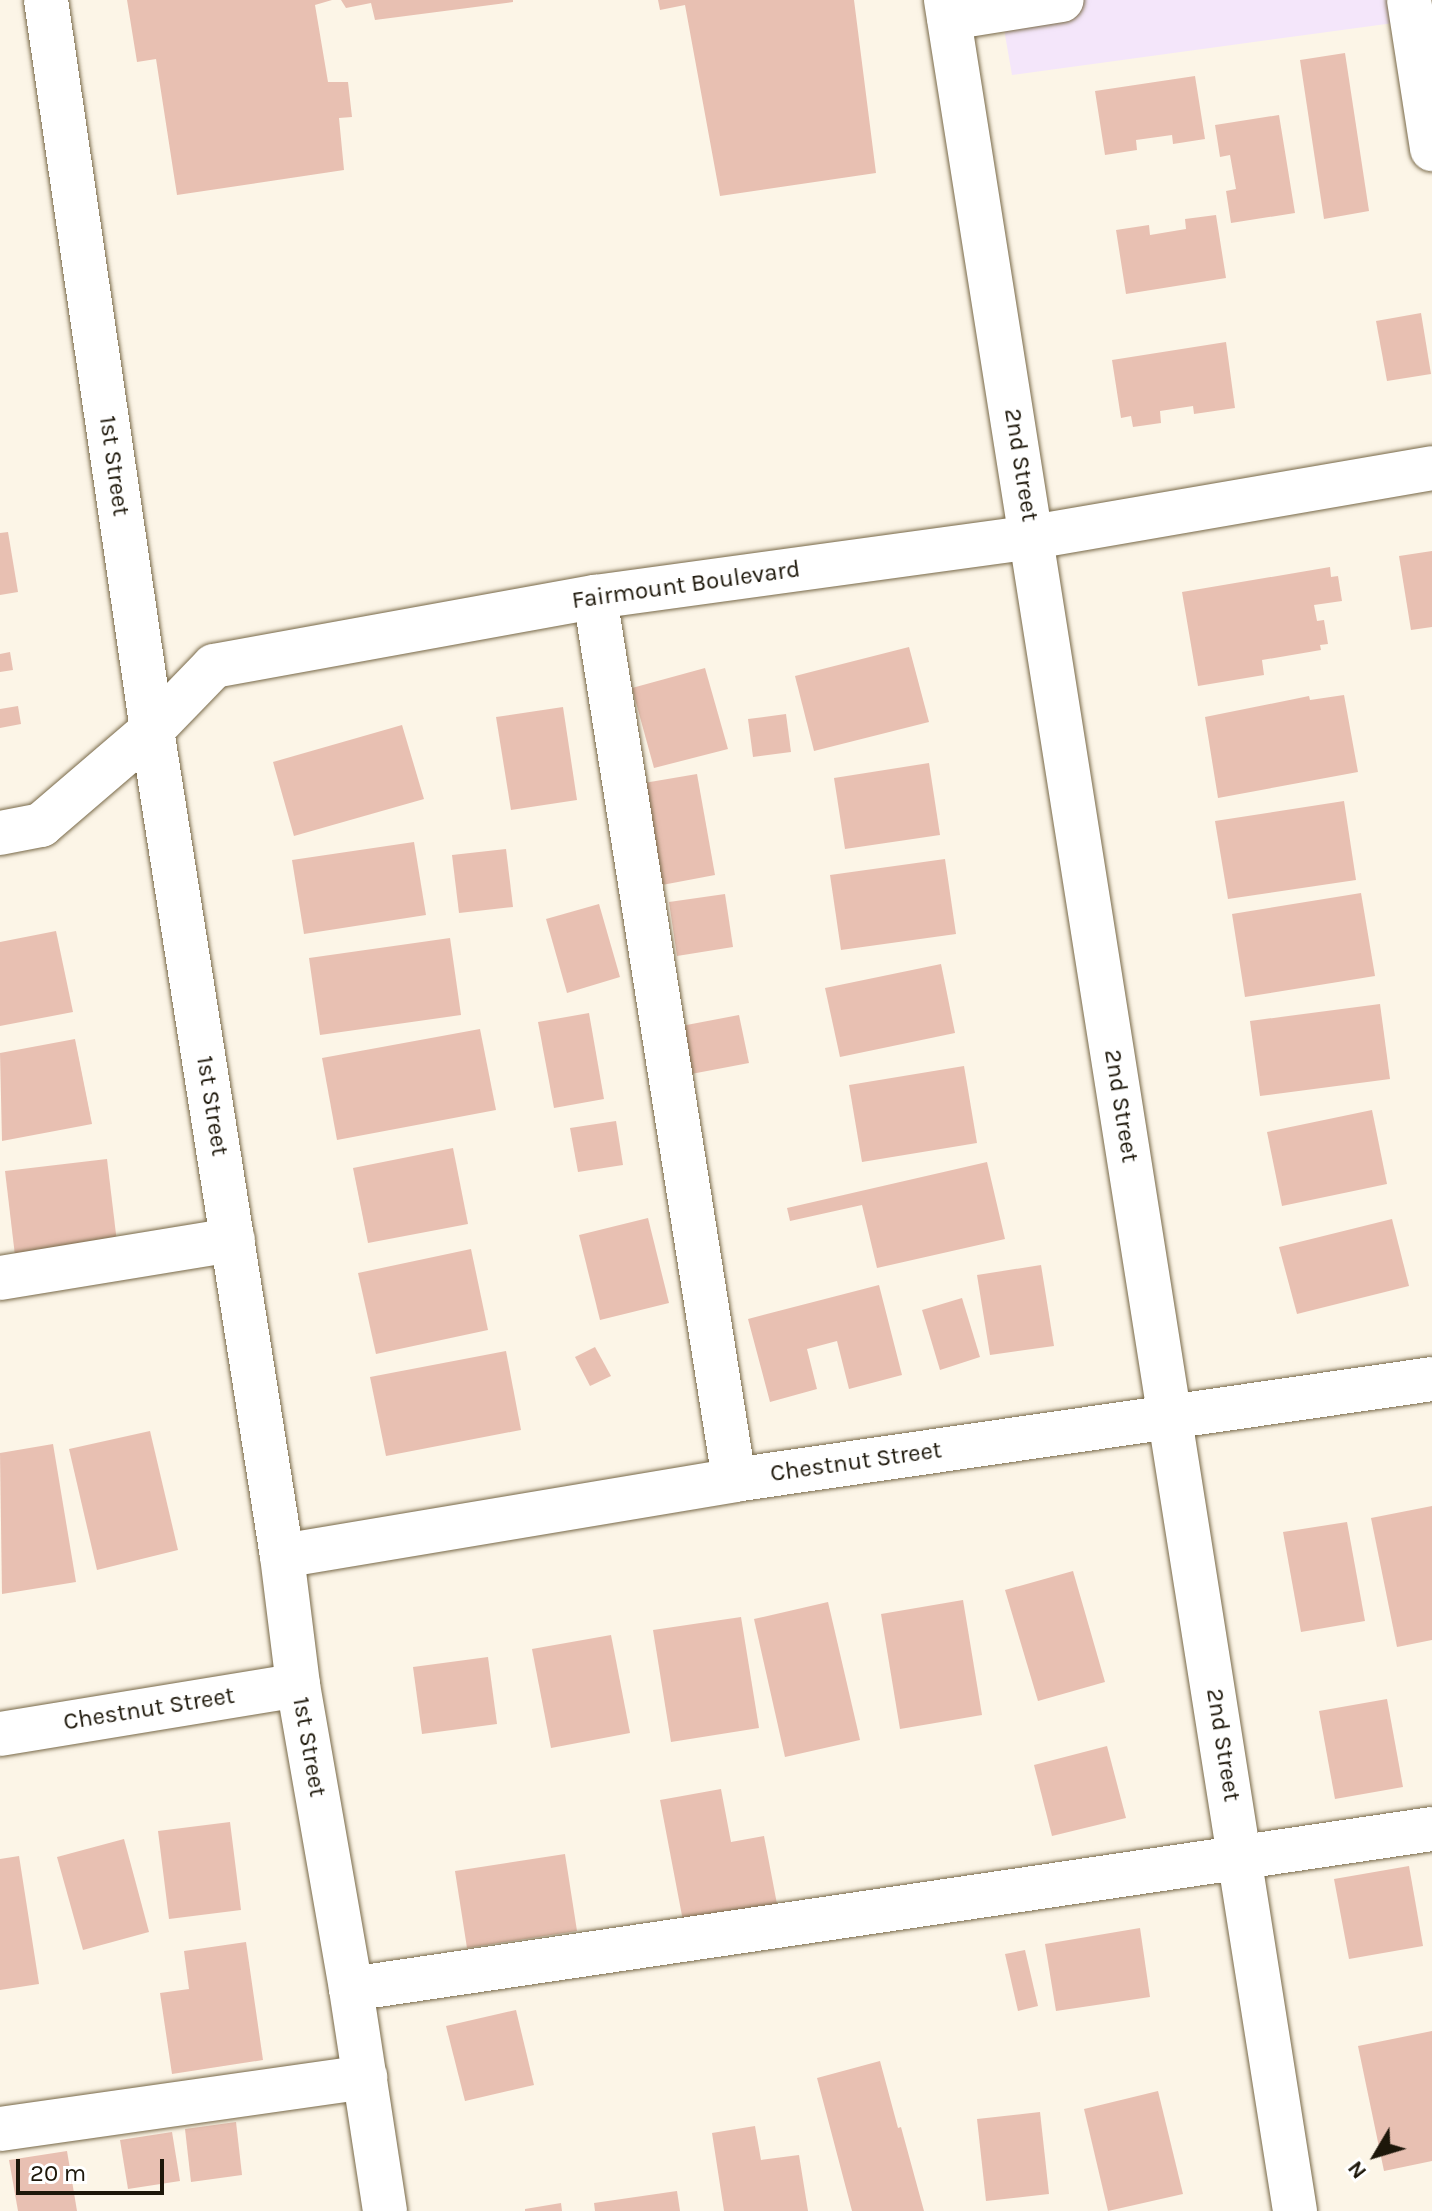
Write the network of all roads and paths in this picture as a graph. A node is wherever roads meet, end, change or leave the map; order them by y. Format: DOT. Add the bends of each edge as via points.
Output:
graph roads {
  1 [pos="46,0"];
  2 [pos="1062,0"];
  3 [pos="1409,0"];
  4 [pos="948,9"];
  5 [pos="1432,149"];
  6 [pos="1432,468"];
  7 [pos="1033,537"];
  8 [pos="595,597"];
  9 [pos="152,730"];
  10 [pos="0,833"];
  11 [pos="233,1240"];
  12 [pos="0,1278"];
  13 [pos="1432,1379"];
  14 [pos="1169,1416"];
  15 [pos="734,1480"];
  16 [pos="282,1556"];
  17 [pos="298,1685"];
  18 [pos="0,1734"];
  19 [pos="1432,1829"];
  20 [pos="1241,1857"];
  21 [pos="351,1989"];
  22 [pos="365,2077"];
  23 [pos="0,2129"];
  24 [pos="385,2211"];
  25 [pos="1295,2211"];
  1 -- 9 [label="street, 1st Street"];
  2 -- 4 [label="street"];
  3 -- 5 [label="street"];
  4 -- 7 [label="street, 2nd Street"];
  6 -- 7 [label="street, Fairmount Boulevard"];
  7 -- 8 [label="street, Fairmount Boulevard"];
  7 -- 14 [label="street, 2nd Street"];
  8 -- 9 [label="street, Fairmount Boulevard" via="214,666"];
  8 -- 15 [label="street"];
  9 -- 10 [label="street, Fairmount Boulevard" via="41,825"];
  9 -- 11 [label="street, 1st Street"];
  11 -- 12 [label="street"];
  11 -- 16 [label="street, 1st Street"];
  13 -- 14 [label="street, Chestnut Street"];
  14 -- 15 [label="street, Chestnut Street"];
  14 -- 20 [label="street, 2nd Street"];
  15 -- 16 [label="street, Chestnut Street"];
  16 -- 17 [label="street, 1st Street"];
  17 -- 18 [label="street, Chestnut Street"];
  17 -- 21 [label="street, 1st Street"];
  19 -- 20 [label="street"];
  20 -- 21 [label="street"];
  20 -- 25 [label="street, 2nd Street"];
  21 -- 22 [label="street, 1st Street"];
  22 -- 23 [label="street"];
  22 -- 24 [label="street, 1st Street"];
}
